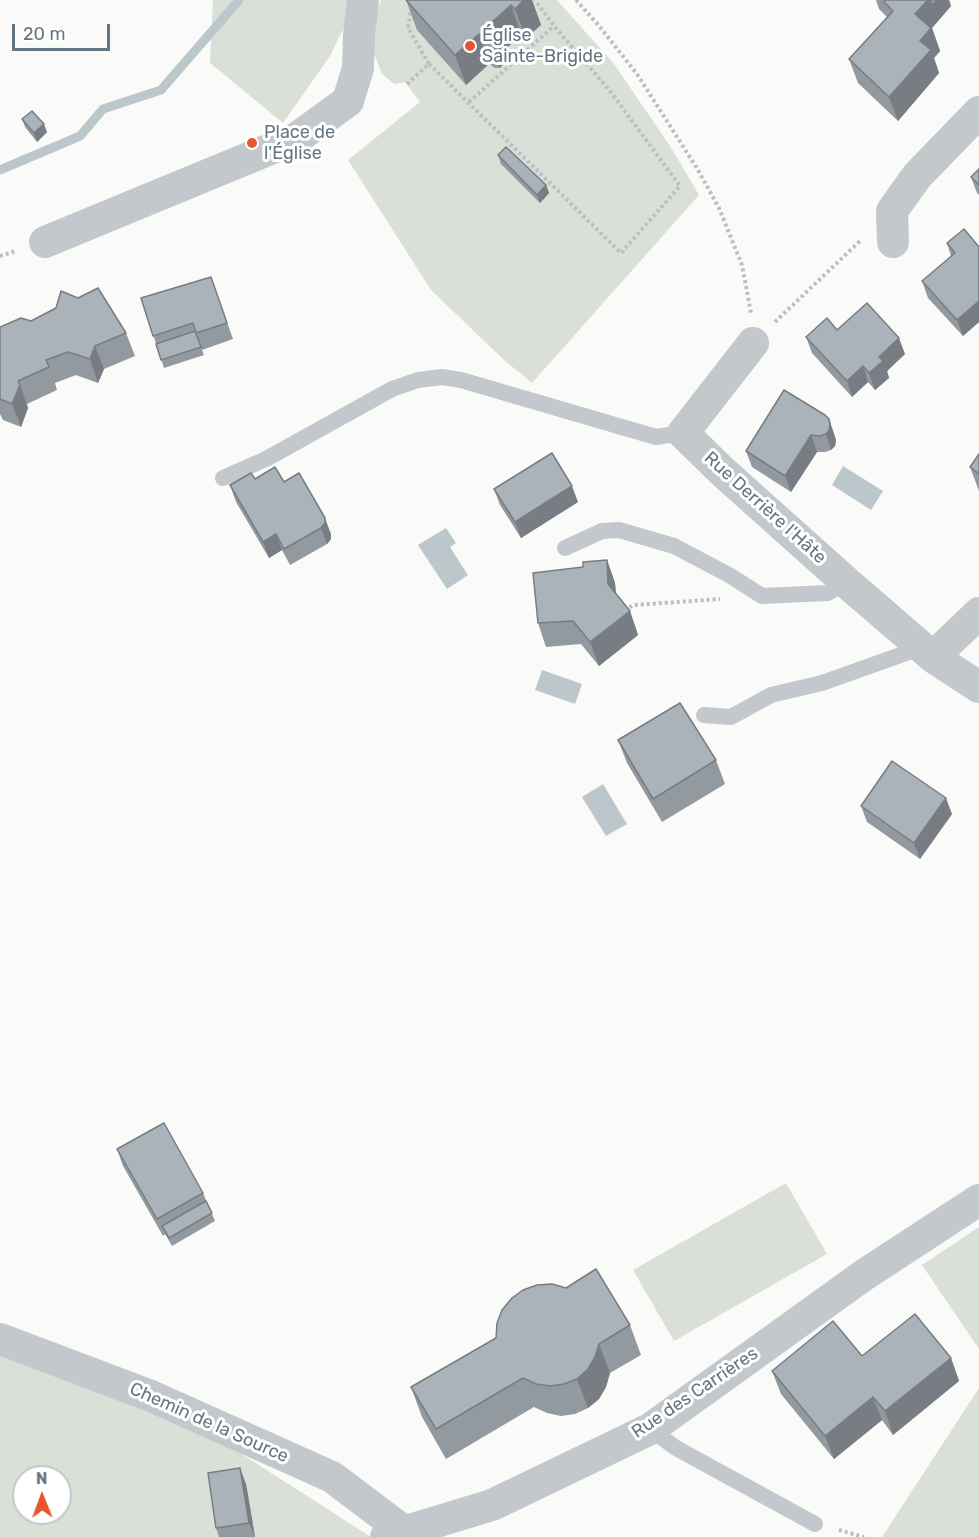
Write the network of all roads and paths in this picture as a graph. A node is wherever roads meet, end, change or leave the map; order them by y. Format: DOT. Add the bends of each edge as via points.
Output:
graph roads {
  1 [pos="363,0"];
  2 [pos="535,0"];
  3 [pos="576,0"];
  4 [pos="412,5"];
  5 [pos="554,26"];
  6 [pos="429,64"];
  7 [pos="406,84"];
  8 [pos="469,102"];
  9 [pos="979,112"];
  10 [pos="893,226"];
  11 [pos="45,242"];
  12 [pos="753,343"];
  13 [pos="683,433"];
  14 [pos="223,478"];
  15 [pos="565,548"];
  16 [pos="846,582"];
  17 [pos="762,596"];
  18 [pos="620,611"];
  19 [pos="979,613"];
  20 [pos="928,652"];
  21 [pos="979,687"];
  22 [pos="704,715"];
  23 [pos="979,1200"];
  24 [pos="0,1339"];
  25 [pos="650,1429"];
  26 [pos="815,1524"];
  27 [pos="396,1535"];
  1 -- 11 [label="street" via="358,68 348,101 297,138"];
  2 -- 5 [label="path"];
  3 -- 12 [label="path" via="637,74 719,208 742,265"];
  4 -- 6 [label="path" via="408,28"];
  5 -- 8 [label="path"];
  5 -- 8 [label="path" via="610,91 680,186 621,253"];
  6 -- 7 [label="path"];
  6 -- 8 [label="path"];
  9 -- 10 [label="street" via="917,176"];
  10 -- 12 [label="path" via="837,261"];
  12 -- 13 [label="street"];
  13 -- 14 [label="lane" via="656,437 442,377 392,389 266,459"];
  13 -- 16 [label="street, Rue Derrière l'Hâte"];
  15 -- 17 [label="lane" via="602,531 619,530 674,546"];
  16 -- 17 [label="lane" via="828,593"];
  16 -- 20 [label="street, Rue Derrière l'Hâte"];
  17 -- 18 [label="path" via="634,605"];
  19 -- 20 [label="street"];
  20 -- 21 [label="street, Rue Derrière l'Hâte"];
  20 -- 22 [label="lane" via="771,696 731,717"];
  23 -- 25 [label="street, Rue des Carrières" via="864,1275"];
  24 -- 27 [label="street, Chemin de la Source" via="151,1396 332,1477"];
  25 -- 26 [label="lane" via="675,1448"];
  25 -- 27 [label="street, Rue des Carrières" via="492,1505"];
}
